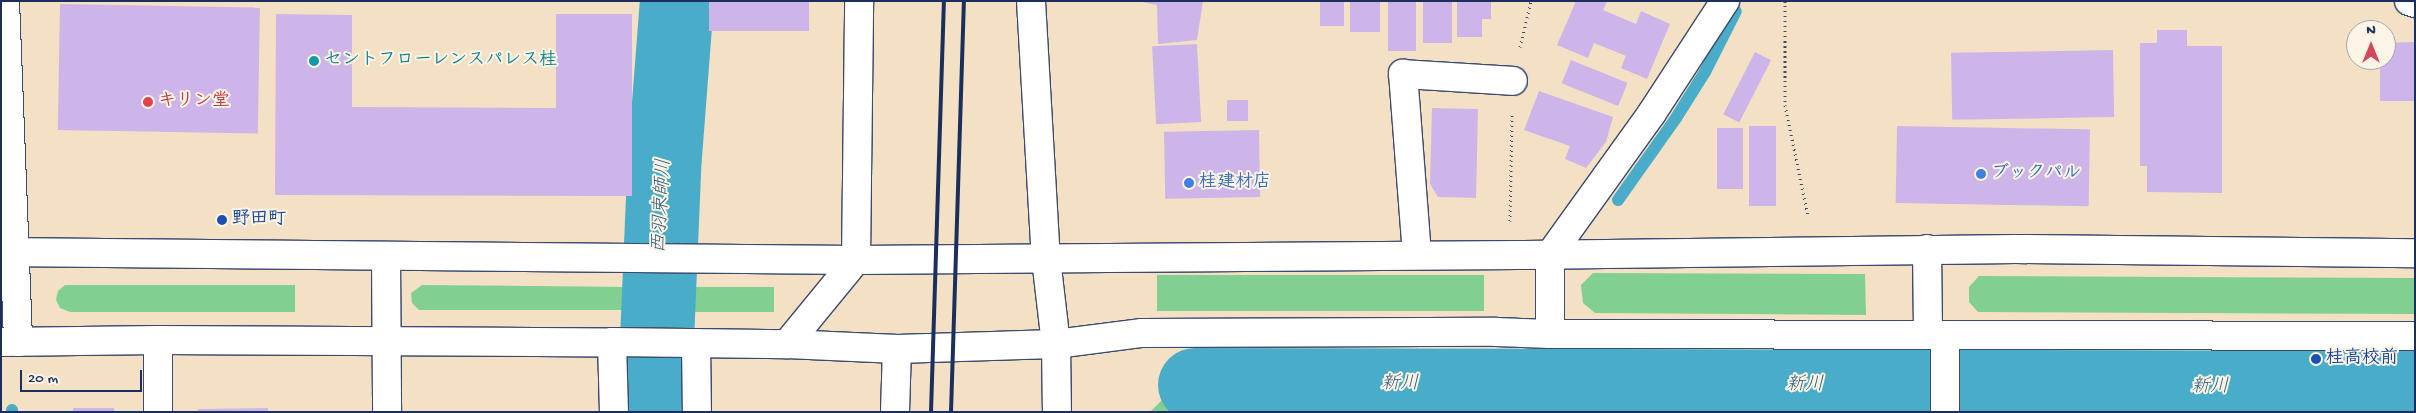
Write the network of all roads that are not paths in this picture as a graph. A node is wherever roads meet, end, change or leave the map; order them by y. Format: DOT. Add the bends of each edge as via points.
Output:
graph roads {
  1 [pos="5,1"];
  2 [pos="859,1"];
  3 [pos="1032,1"];
  4 [pos="1725,1"];
  5 [pos="2409,1"];
  6 [pos="2415,3"];
  7 [pos="1512,81"];
  8 [pos="1927,249"];
  9 [pos="8,252"];
  10 [pos="2415,253"];
  11 [pos="1417,255"];
  12 [pos="1550,255"];
  13 [pos="386,256"];
  14 [pos="1046,259"];
  15 [pos="856,260"];
  16 [pos="1550,334"];
  17 [pos="1936,335"];
  18 [pos="2415,336"];
  19 [pos="158,340"];
  20 [pos="10,342"];
  21 [pos="386,342"];
  22 [pos="623,342"];
  23 [pos="688,343"];
  24 [pos="787,344"];
  25 [pos="1056,344"];
  26 [pos="897,349"];
  27 [pos="158,412"];
  28 [pos="387,412"];
  29 [pos="614,412"];
  30 [pos="697,412"];
  31 [pos="895,412"];
  32 [pos="1057,412"];
  33 [pos="1945,412"];
  1 -- 9 [label="street"];
  2 -- 15 [label="street"];
  3 -- 14 [label="street"];
  4 -- 12 [label="street" via="1652,113"];
  5 -- 6 [label="street"];
  7 -- 11 [label="street" via="1403,74"];
  8 -- 10 [label="street"];
  8 -- 12 [label="street"];
  8 -- 17 [label="street"];
  9 -- 13 [label="street"];
  9 -- 20 [label="street"];
  11 -- 12 [label="street"];
  11 -- 14 [label="street"];
  12 -- 16 [label="street"];
  13 -- 15 [label="street"];
  13 -- 21 [label="street"];
  14 -- 15 [label="street"];
  14 -- 25 [label="street"];
  15 -- 24 [label="street"];
  16 -- 17 [label="street"];
  16 -- 25 [label="street" via="1142,333"];
  17 -- 18 [label="street"];
  17 -- 33 [label="street"];
  19 -- 20 [label="street"];
  19 -- 21 [label="street"];
  19 -- 27 [label="street"];
  21 -- 22 [label="street"];
  21 -- 28 [label="street"];
  22 -- 23 [label="street"];
  22 -- 29 [label="street"];
  23 -- 24 [label="street"];
  23 -- 30 [label="street"];
  24 -- 26 [label="street"];
  25 -- 26 [label="street"];
  25 -- 32 [label="street"];
  26 -- 31 [label="street"];
}
